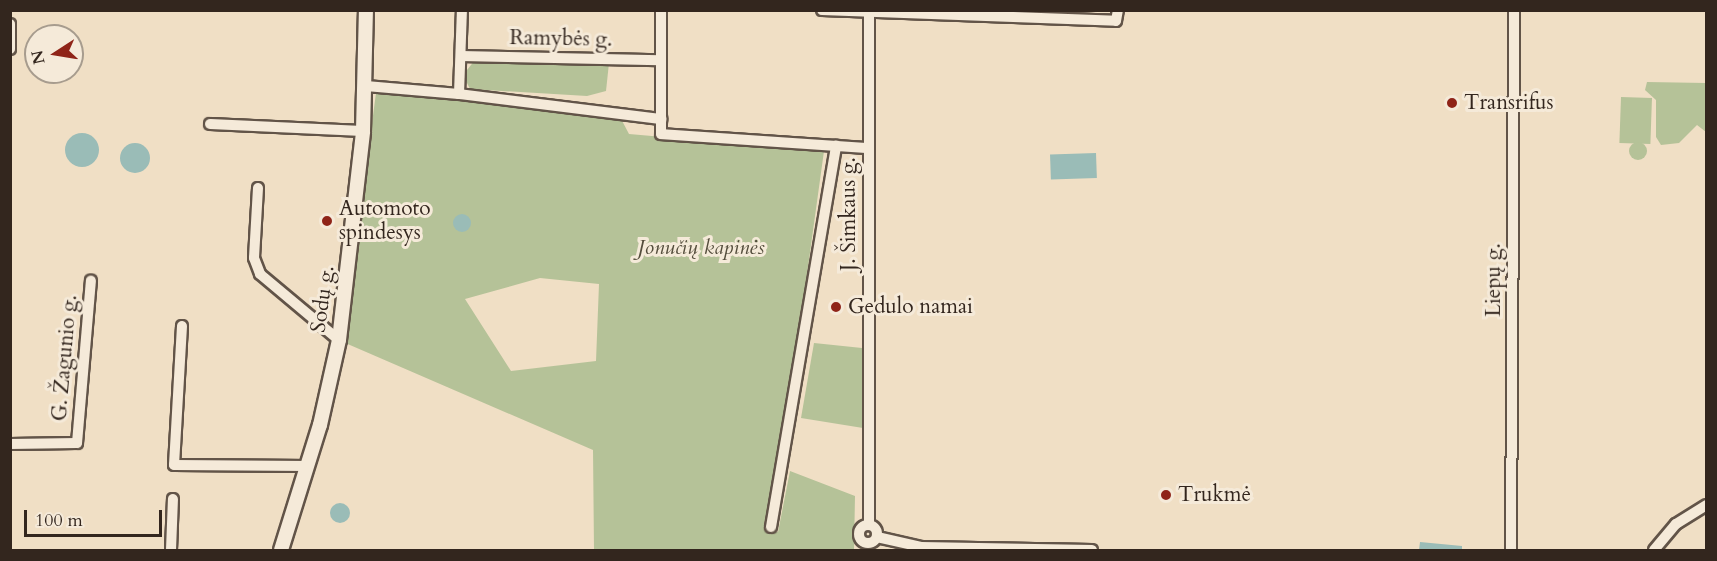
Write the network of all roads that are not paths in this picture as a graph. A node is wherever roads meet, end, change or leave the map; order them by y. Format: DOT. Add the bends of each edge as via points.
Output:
graph roads {
  1 [pos="366,10"];
  2 [pos="462,10"];
  3 [pos="661,10"];
  4 [pos="822,10"];
  5 [pos="1514,10"];
  6 [pos="869,11"];
  7 [pos="1117,16"];
  8 [pos="10,24"];
  9 [pos="10,49"];
  10 [pos="461,56"];
  11 [pos="660,60"];
  12 [pos="366,86"];
  13 [pos="459,94"];
  14 [pos="661,119"];
  15 [pos="210,124"];
  16 [pos="363,131"];
  17 [pos="836,146"];
  18 [pos="869,148"];
  19 [pos="258,188"];
  20 [pos="91,281"];
  21 [pos="182,326"];
  22 [pos="339,340"];
  23 [pos="10,444"];
  24 [pos="308,466"];
  25 [pos="174,499"];
  26 [pos="1707,505"];
  27 [pos="868,525"];
  28 [pos="771,527"];
  29 [pos="877,537"];
  30 [pos="864,547"];
  31 [pos="171,550"];
  32 [pos="282,550"];
  33 [pos="1001,550"];
  34 [pos="1092,550"];
  35 [pos="1510,550"];
  36 [pos="1654,550"];
  1 -- 12 [label="main road, Sodų g."];
  2 -- 10 [label="street"];
  3 -- 11 [label="street"];
  4 -- 6 [label="street"];
  5 -- 35 [label="street, Liepų g."];
  6 -- 7 [label="street"];
  6 -- 18 [label="street, J. Šimkaus g."];
  8 -- 9 [label="street"];
  10 -- 11 [label="street, Ramybės g."];
  10 -- 13 [label="street"];
  11 -- 14 [label="street"];
  12 -- 13 [label="street"];
  12 -- 16 [label="main road, Sodų g."];
  13 -- 14 [label="street"];
  14 -- 17 [label="street" via="662,134"];
  15 -- 16 [label="street"];
  16 -- 22 [label="main road, Sodų g."];
  17 -- 18 [label="street"];
  17 -- 28 [label="street"];
  18 -- 27 [label="street, J. Šimkaus g."];
  19 -- 22 [label="street" via="254,258 260,274"];
  20 -- 23 [label="street, G. Žagunio g." via="78,443"];
  21 -- 24 [label="street" via="174,465"];
  22 -- 24 [label="main road, Sodų g."];
  24 -- 32 [label="main road, Sodų g."];
  25 -- 31 [label="street"];
  26 -- 36 [label="street" via="1676,524"];
  27 -- 29 [label="street"];
  27 -- 30 [label="street, J. Šimkaus g." via="860,531"];
  29 -- 30 [label="street, J. Šimkaus g."];
  29 -- 33 [label="street" via="921,547"];
  33 -- 34 [label="street"];
}
